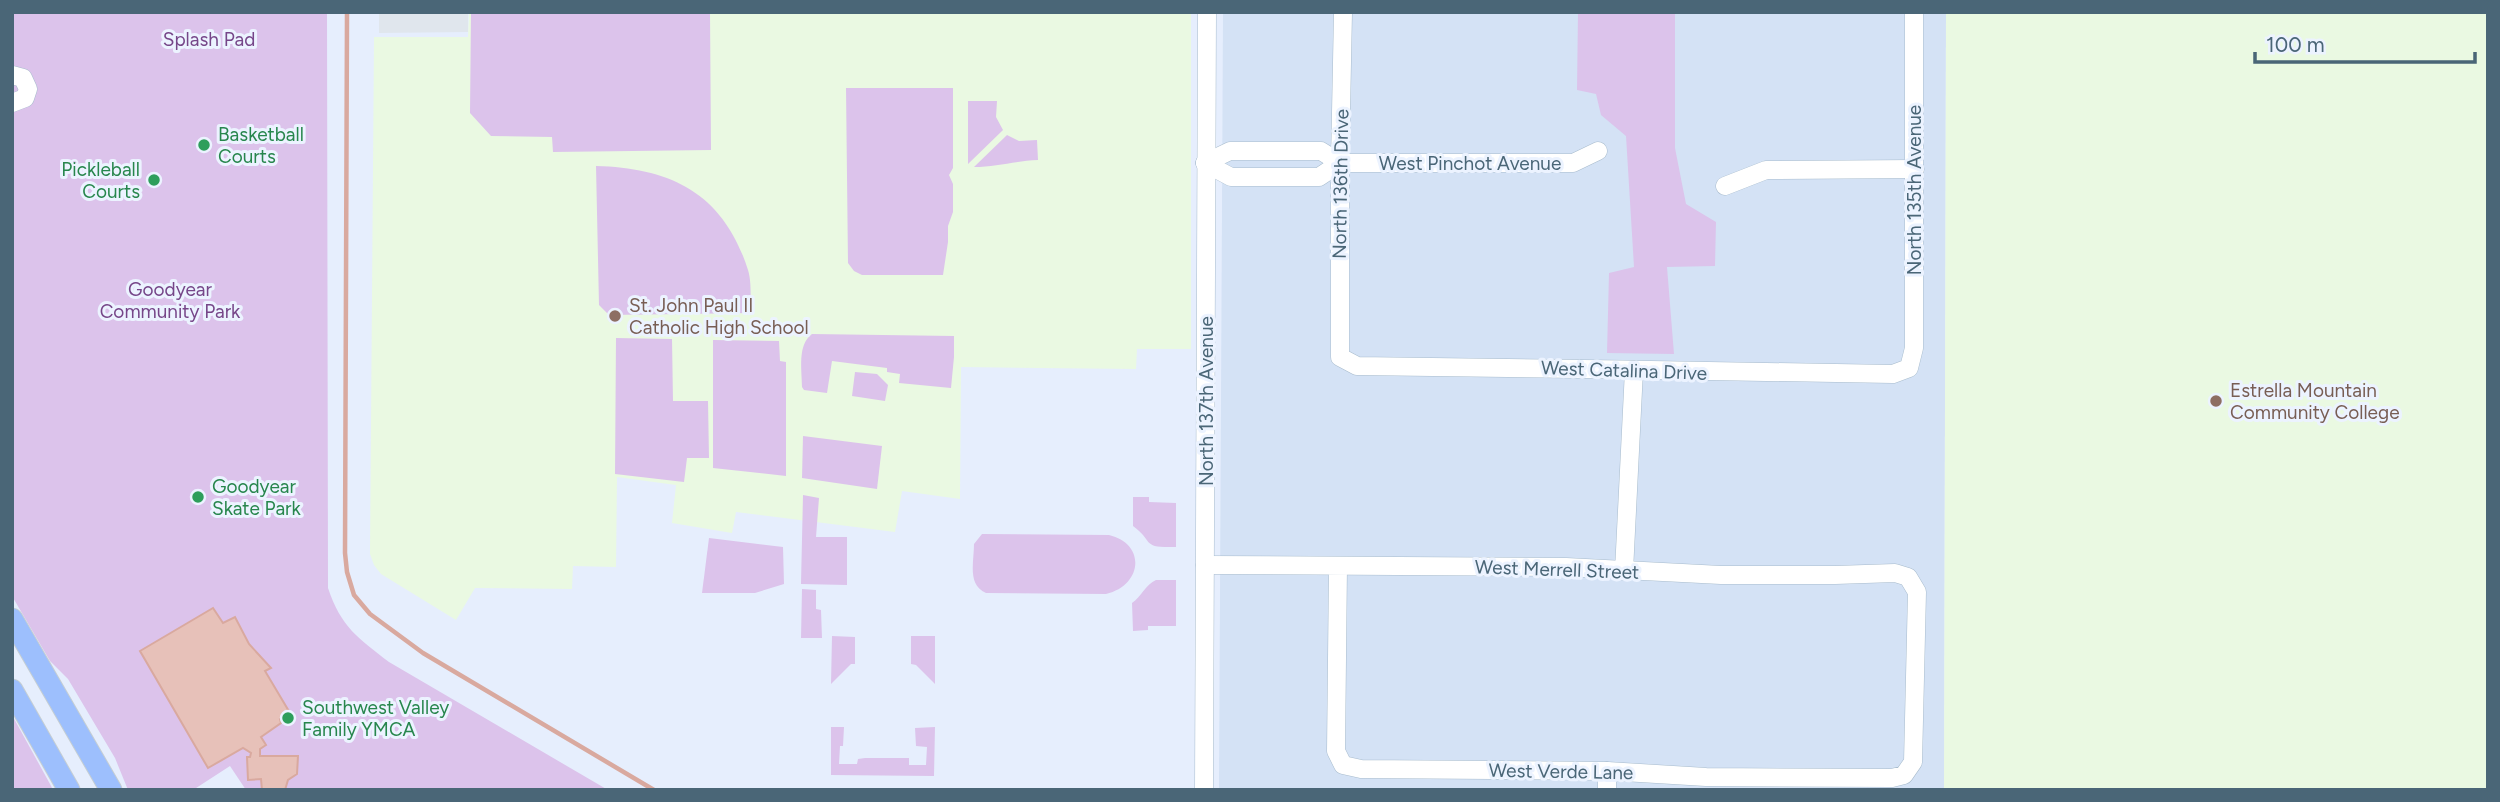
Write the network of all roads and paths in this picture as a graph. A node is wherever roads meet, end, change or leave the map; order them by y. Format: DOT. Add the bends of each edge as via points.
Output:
graph roads {
  1 [pos="1206,12"];
  2 [pos="1343,12"];
  3 [pos="1914,12"];
  4 [pos="12,75"];
  5 [pos="12,103"];
  6 [pos="1598,151"];
  7 [pos="1205,163"];
  8 [pos="1340,163"];
  9 [pos="1915,169"];
  10 [pos="1725,186"];
  11 [pos="1340,357"];
  12 [pos="1909,368"];
  13 [pos="1634,370"];
  14 [pos="1205,565"];
  15 [pos="1338,566"];
  16 [pos="1624,571"];
  17 [pos="12,619"];
  18 [pos="12,690"];
  19 [pos="1607,771"];
  20 [pos="1633,771"];
  21 [pos="1904,775"];
  22 [pos="69,790"];
  23 [pos="111,790"];
  24 [pos="1204,790"];
  25 [pos="1606,790"];
  26 [pos="1634,790"];
  1 -- 7 [label="street, North 137th Avenue"];
  2 -- 8 [label="street, North 136th Drive"];
  3 -- 9 [label="street, North 135th Avenue"];
  4 -- 5 [label="street" via="23,78 28,89 25,98"];
  6 -- 8 [label="street, West Pinchot Avenue" via="1573,163"];
  7 -- 8 [label="street, West Pinchot Avenue" via="1230,151 1321,151"];
  7 -- 8 [label="street, West Pinchot Avenue" via="1231,177 1319,177"];
  7 -- 14 [label="street, North 137th Avenue"];
  8 -- 11 [label="street, North 136th Drive"];
  9 -- 10 [label="street" via="1766,170"];
  9 -- 12 [label="street, North 135th Avenue" via="1914,348"];
  11 -- 13 [label="street, West Catalina Drive" via="1357,366"];
  12 -- 13 [label="street, West Catalina Drive" via="1893,373"];
  13 -- 16 [label="street"];
  14 -- 15 [label="street, West Merrell Street"];
  14 -- 24 [label="street, North 137th Avenue"];
  15 -- 16 [label="street, West Merrell Street"];
  15 -- 19 [label="street, West Verde Lane" via="1336,751 1343,765 1362,769"];
  16 -- 21 [label="street, West Merrell Street" via="1895,573 1908,577 1917,592 1915,753"];
  17 -- 23 [label="main road"];
  18 -- 22 [label="main road"];
  19 -- 20 [label="street, West Verde Lane"];
  19 -- 25 [label="street"];
  20 -- 21 [label="street, West Verde Lane" via="1706,777"];
  20 -- 26 [label="street"];
}
